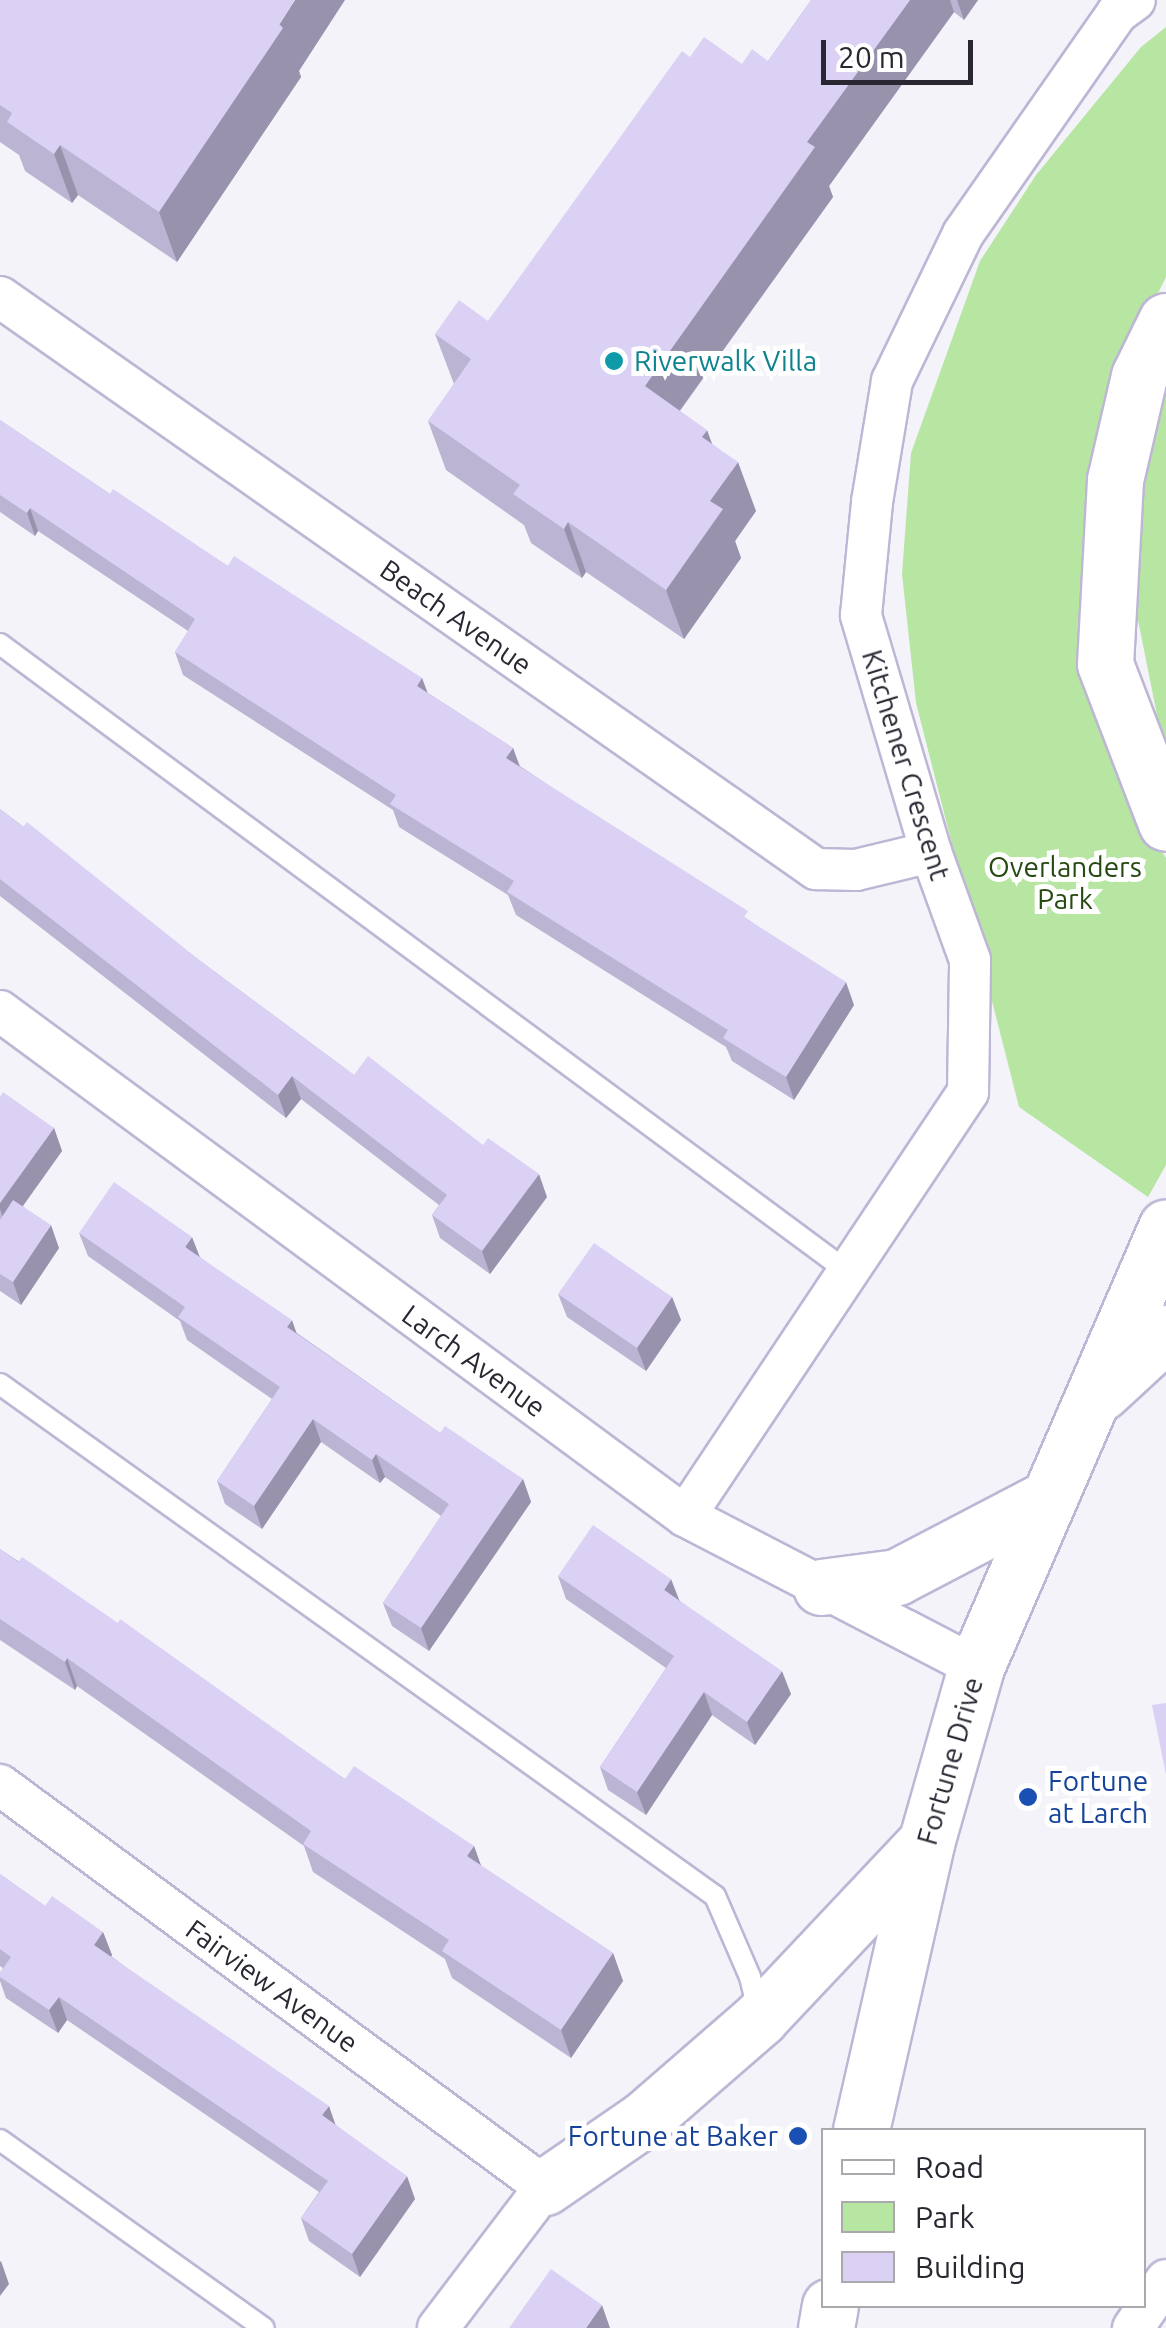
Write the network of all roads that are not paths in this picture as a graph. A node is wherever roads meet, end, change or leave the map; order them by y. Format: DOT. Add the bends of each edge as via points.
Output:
graph roads {
  1 [pos="1135,0"];
  2 [pos="0,296"];
  3 [pos="1166,320"];
  4 [pos="0,644"];
  5 [pos="1166,824"];
  6 [pos="932,852"];
  7 [pos="0,1011"];
  8 [pos="1166,1227"];
  9 [pos="848,1272"];
  10 [pos="1166,1333"];
  11 [pos="0,1384"];
  12 [pos="1085,1407"];
  13 [pos="1046,1500"];
  14 [pos="685,1516"];
  15 [pos="820,1586"];
  16 [pos="976,1667"];
  17 [pos="0,1785"];
  18 [pos="926,1843"];
  19 [pos="760,2018"];
  20 [pos="861,2128"];
  21 [pos="0,2140"];
  22 [pos="545,2187"];
  23 [pos="1166,2280"];
  24 [pos="264,2328"];
  25 [pos="438,2328"];
  26 [pos="1132,2328"];
  1 -- 6 [label="street, Kitchener Crescent" via="1117,13 963,234 892,381 861,615"];
  2 -- 6 [label="street, Beach Avenue" via="816,869 856,870"];
  3 -- 5 [label="main road" via="1139,376 1115,480 1105,664"];
  4 -- 9 [label="lane"];
  6 -- 9 [label="street, Kitchener Crescent" via="970,960 968,1092"];
  7 -- 14 [label="street, Larch Avenue"];
  8 -- 12 [label="main road, Fortune Drive"];
  9 -- 14 [label="street, Kitchener Crescent"];
  10 -- 12 [label="main road, Fortune Drive"];
  11 -- 19 [label="lane" via="715,1896"];
  12 -- 13 [label="main road, Fortune Drive"];
  13 -- 15 [label="main road" via="897,1577"];
  13 -- 16 [label="main road, Fortune Drive"];
  14 -- 15 [label="street, Larch Avenue"];
  15 -- 16 [label="street, Larch Avenue"];
  16 -- 18 [label="main road, Fortune Drive"];
  17 -- 22 [label="street, Fairview Avenue"];
  18 -- 19 [label="main road"];
  18 -- 20 [label="main road, Fortune Drive"];
  19 -- 22 [label="main road" via="644,2120"];
  21 -- 24 [label="lane"];
  22 -- 25 [label="street"];
  23 -- 26 [label="street"];
}
